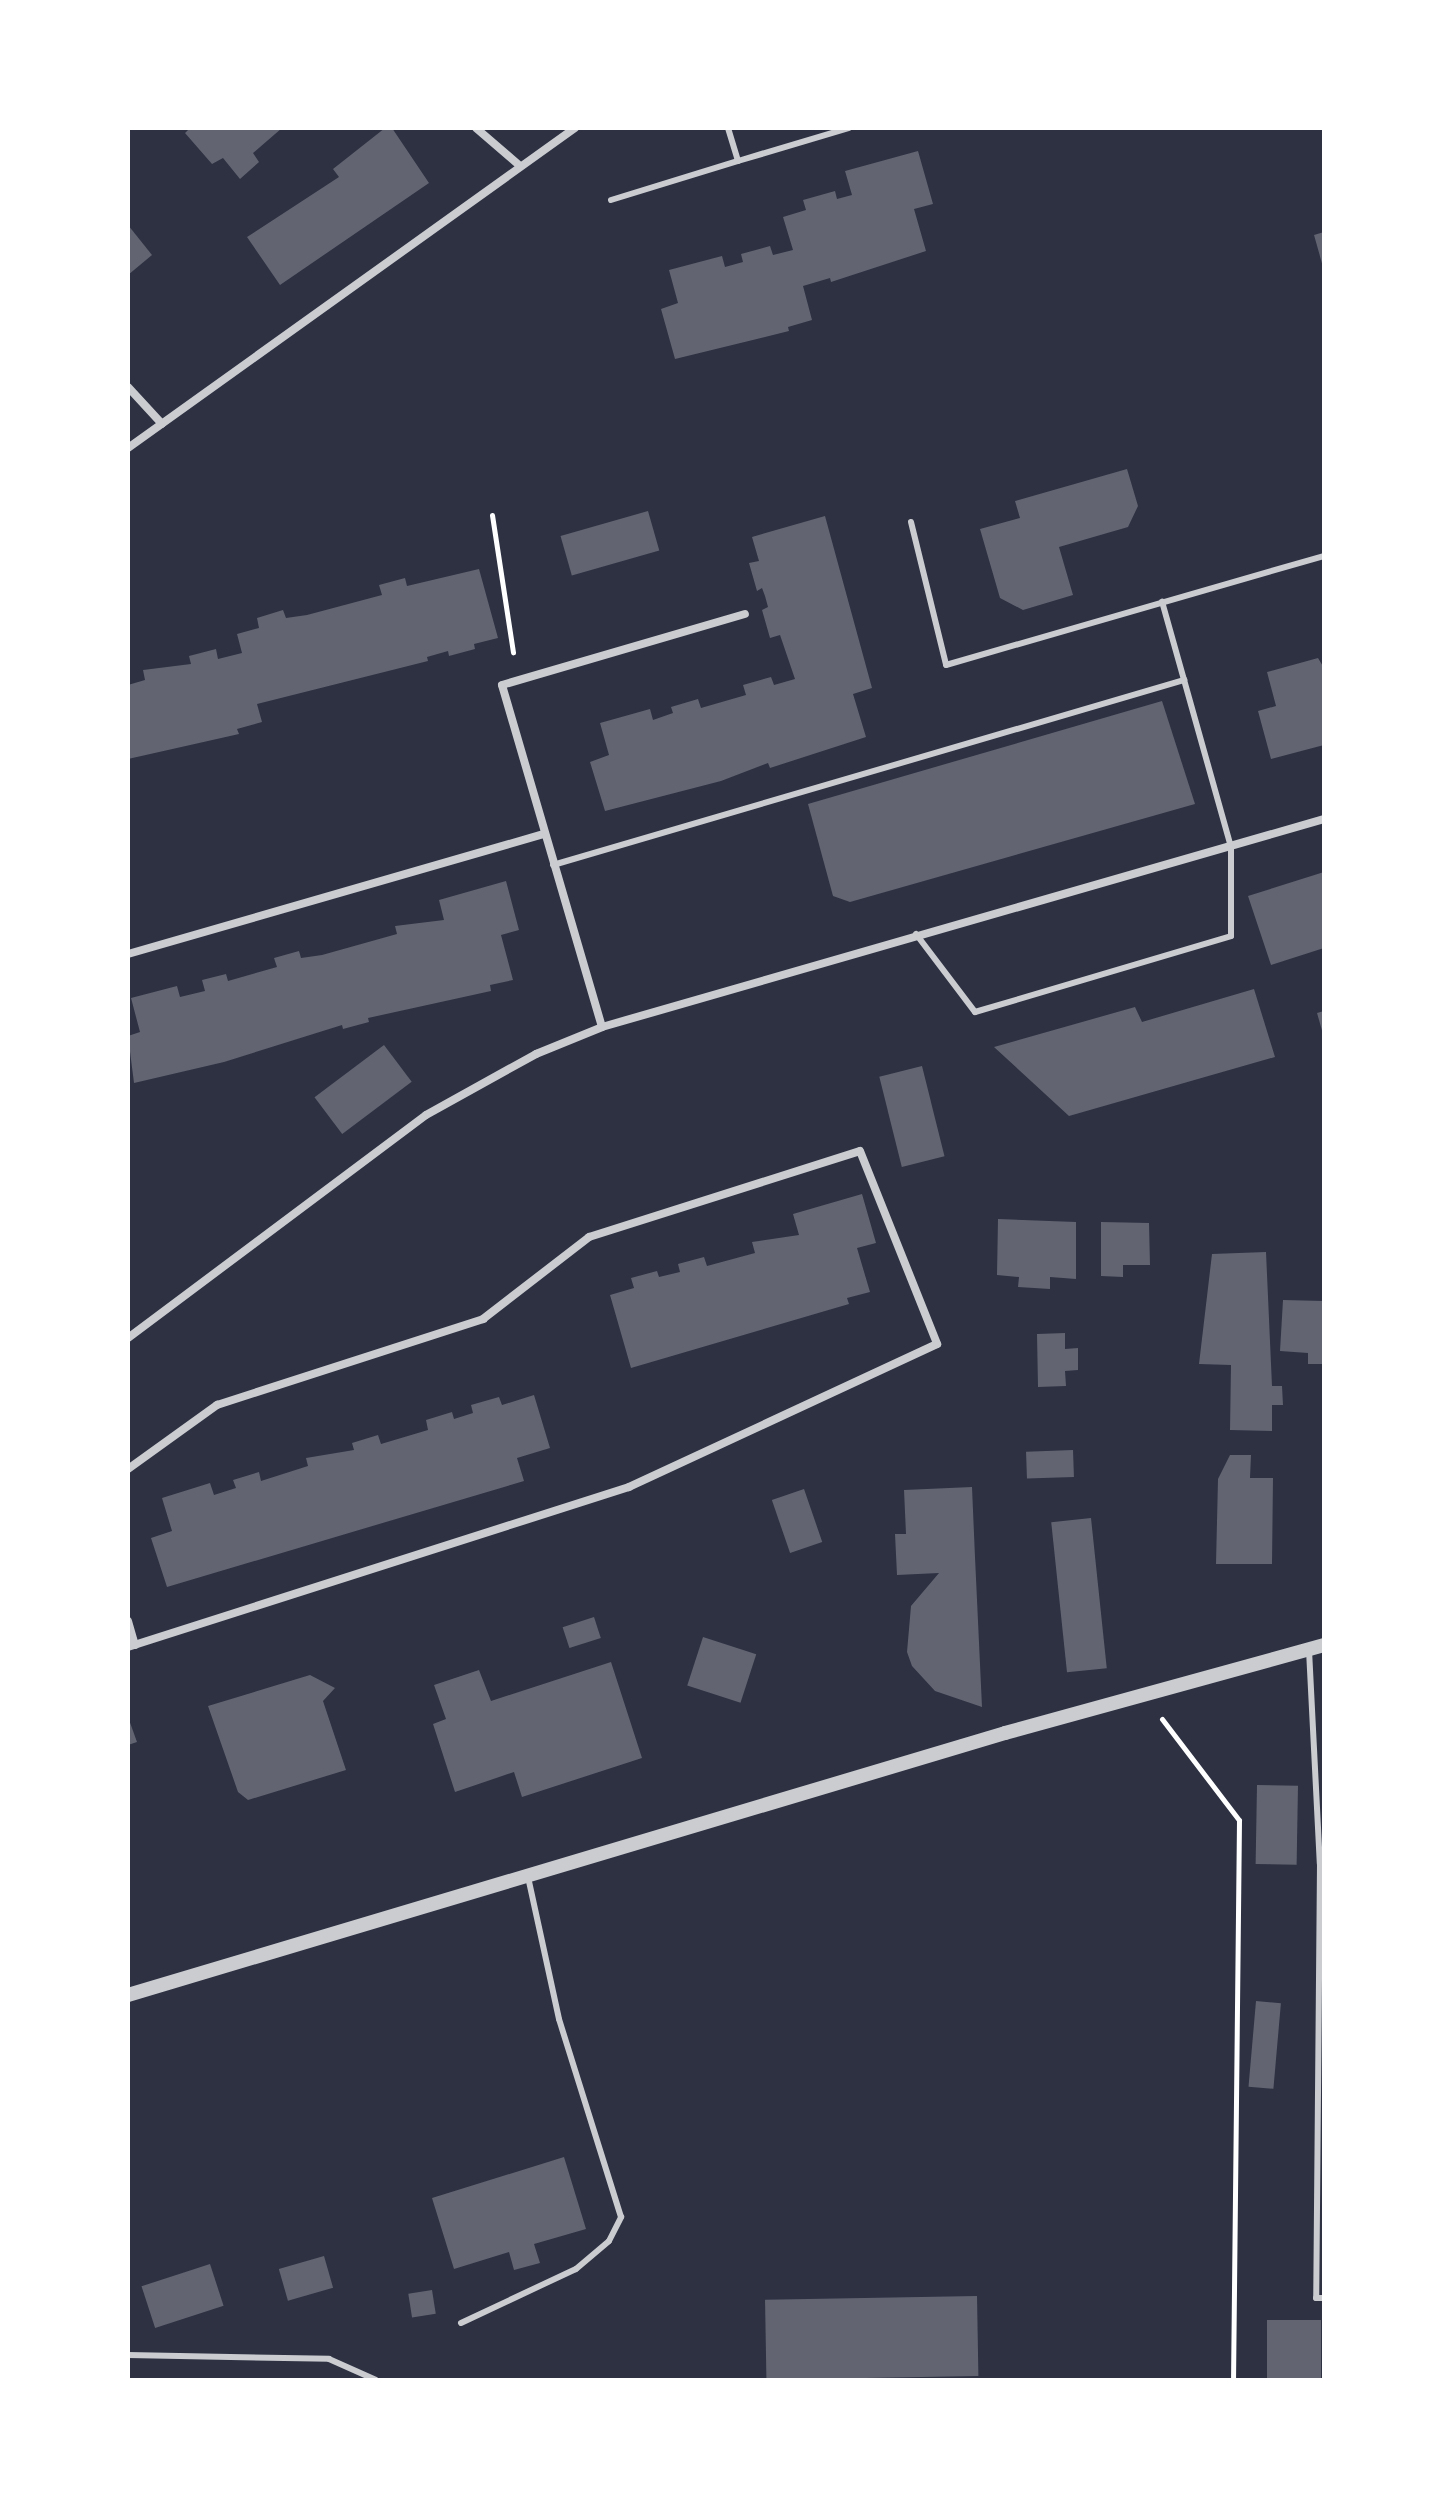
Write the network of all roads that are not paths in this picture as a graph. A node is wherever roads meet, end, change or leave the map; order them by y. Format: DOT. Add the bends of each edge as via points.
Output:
graph roads {
  1 [pos="476,128"];
  2 [pos="575,128"];
  3 [pos="728,128"];
  4 [pos="849,128"];
  5 [pos="738,161"];
  6 [pos="519,165"];
  7 [pos="611,200"];
  8 [pos="128,387"];
  9 [pos="162,424"];
  10 [pos="128,448"];
  11 [pos="911,522"];
  12 [pos="1324,556"];
  13 [pos="1162,602"];
  14 [pos="745,614"];
  15 [pos="1184,680"];
  16 [pos="1324,819"];
  17 [pos="544,834"];
  18 [pos="1231,847"];
  19 [pos="553,865"];
  20 [pos="916,934"];
  21 [pos="128,954"];
  22 [pos="602,1027"];
  23 [pos="128,1338"];
  24 [pos="128,1469"];
  25 [pos="128,1621"];
  26 [pos="1324,1645"];
  27 [pos="132,1646"];
  28 [pos="1309,1650"];
  29 [pos="528,1877"];
  30 [pos="128,1995"];
  31 [pos="1324,2298"];
  32 [pos="461,2323"];
  33 [pos="128,2355"];
  34 [pos="376,2380"];
  1 -- 6 [label="street"];
  2 -- 6 [label="street"];
  3 -- 5 [label="lane"];
  4 -- 5 [label="lane"];
  5 -- 7 [label="lane"];
  6 -- 9 [label="street"];
  8 -- 9 [label="street"];
  9 -- 10 [label="street"];
  11 -- 13 [label="lane" via="946,665"];
  12 -- 13 [label="lane"];
  13 -- 15 [label="lane"];
  14 -- 17 [label="street" via="502,685"];
  15 -- 18 [label="lane"];
  15 -- 19 [label="lane"];
  16 -- 18 [label="street"];
  17 -- 19 [label="street"];
  17 -- 21 [label="street"];
  18 -- 20 [label="street"];
  18 -- 20 [label="lane" via="1231,936 975,1012"];
  19 -- 22 [label="street"];
  20 -- 22 [label="street"];
  22 -- 23 [label="street" via="480,1081 426,1115"];
  24 -- 27 [label="street" via="217,1405 483,1319 589,1237 860,1151 937,1344 629,1487"];
  25 -- 27 [label="street"];
  26 -- 28 [label="street"];
  28 -- 29 [label="street"];
  28 -- 31 [label="lane" via="1320,1864 1316,2298"];
  29 -- 30 [label="street"];
  29 -- 32 [label="lane" via="559,2019 621,2217 609,2241 576,2269"];
  33 -- 34 [label="lane" via="329,2359"];
}
